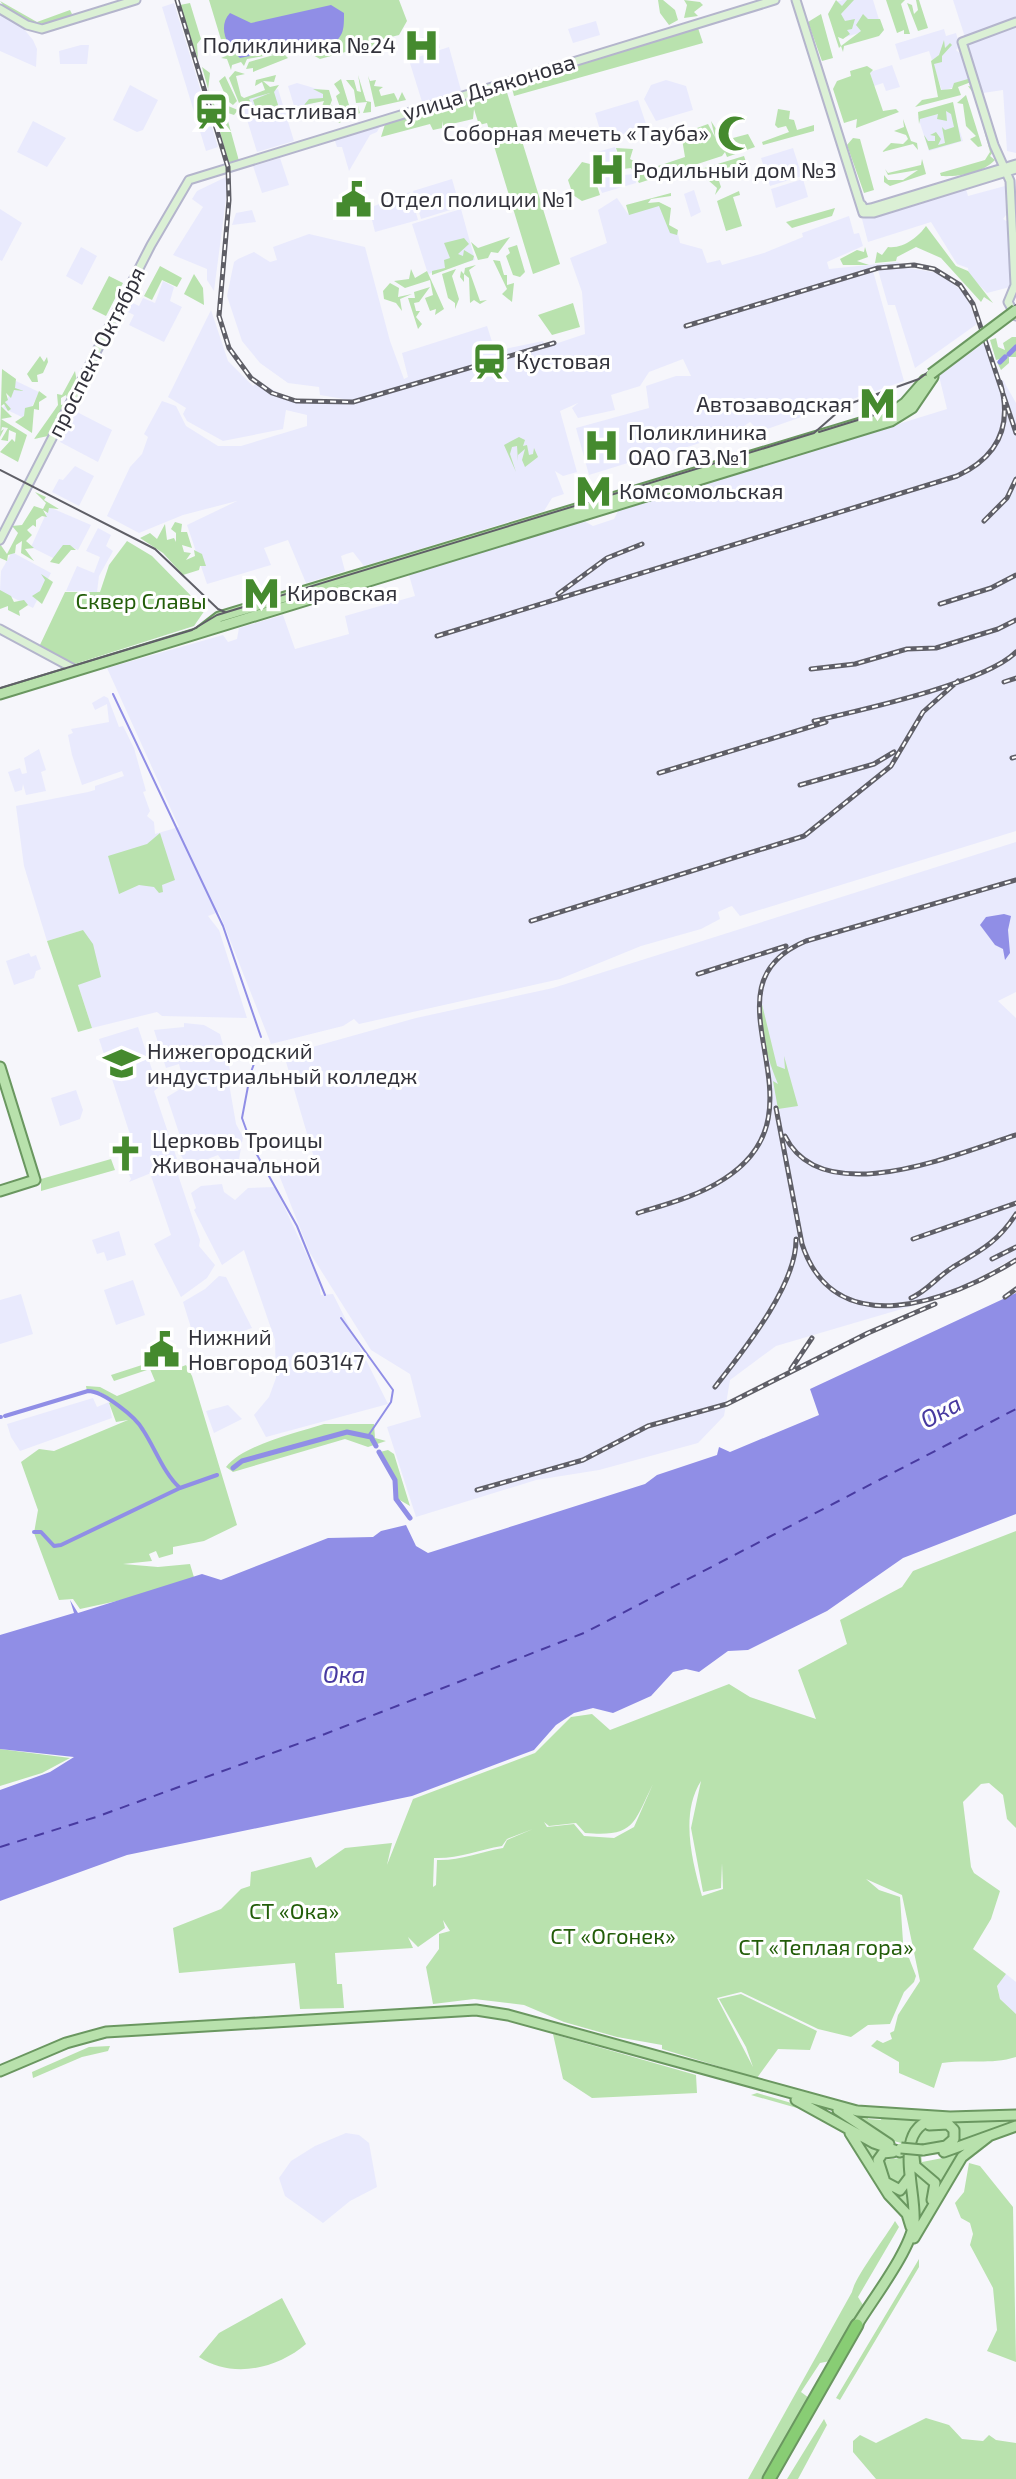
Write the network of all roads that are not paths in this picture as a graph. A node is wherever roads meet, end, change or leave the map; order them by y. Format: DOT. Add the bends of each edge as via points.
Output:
graph roads {
  1 [pos="136,0"];
  2 [pos="775,0"];
  3 [pos="798,0"];
  4 [pos="0,9"];
  5 [pos="1016,22"];
  6 [pos="1016,167"];
  7 [pos="1005,171"];
  8 [pos="203,174"];
  9 [pos="1015,237"];
  10 [pos="1015,256"];
  11 [pos="1015,278"];
  12 [pos="1016,313"];
  13 [pos="0,540"];
  14 [pos="0,629"];
  15 [pos="76,670"];
  16 [pos="0,694"];
  17 [pos="0,1067"];
  18 [pos="0,1191"];
  19 [pos="696,2068"];
  20 [pos="0,2071"];
  21 [pos="813,2100"];
  22 [pos="1016,2115"];
  23 [pos="950,2117"];
  24 [pos="840,2123"];
  25 [pos="1016,2126"];
  26 [pos="989,2136"];
  27 [pos="900,2150"];
  28 [pos="923,2152"];
  29 [pos="911,2167"];
  30 [pos="923,2172"];
  31 [pos="914,2208"];
  32 [pos="923,2222"];
  33 [pos="909,2238"];
  34 [pos="859,2326"];
  35 [pos="771,2479"];
  1 -- 4 [label="main road" via="42,29"];
  2 -- 8 [label="main road, улица Дьяконова"];
  3 -- 7 [label="main road" via="861,208 869,214"];
  5 -- 7 [label="main road" via="962,42"];
  6 -- 7 [label="main road"];
  7 -- 9 [label="main road"];
  8 -- 13 [label="main road, проспект Октября" via="186,183 174,202"];
  9 -- 10 [label="main road"];
  10 -- 11 [label="main road"];
  11 -- 12 [label="main road" via="1008,302"];
  12 -- 15 [label="main road, bridge" via="895,411 853,429"];
  14 -- 15 [label="main road"];
  15 -- 16 [label="main road"];
  17 -- 18 [label="main road" via="35,1180"];
  19 -- 20 [label="main road" via="476,2010 90,2035"];
  19 -- 21 [label="main road"];
  19 -- 24 [label="main road" via="790,2097"];
  21 -- 23 [label="main road" via="865,2112"];
  21 -- 27 [label="main road" via="843,2112"];
  22 -- 23 [label="main road"];
  23 -- 29 [label="main road" via="928,2120 914,2130"];
  24 -- 27 [label="main road" via="874,2143"];
  24 -- 33 [label="main road" via="907,2214"];
  25 -- 26 [label="main road"];
  26 -- 28 [label="main road" via="945,2151"];
  26 -- 32 [label="main road" via="965,2153"];
  27 -- 28 [label="main road, bridge"];
  27 -- 29 [label="main road" via="879,2157 877,2167 885,2182 894,2190 905,2188"];
  28 -- 30 [label="main road" via="950,2144 955,2135 951,2126 932,2124 919,2132 914,2163"];
  29 -- 31 [label="main road"];
  30 -- 31 [label="main road" via="914,2178"];
  30 -- 32 [label="main road" via="935,2187"];
  31 -- 33 [label="main road"];
  32 -- 34 [label="main road"];
  33 -- 34 [label="main road"];
  34 -- 35 [label="highway"];
}
